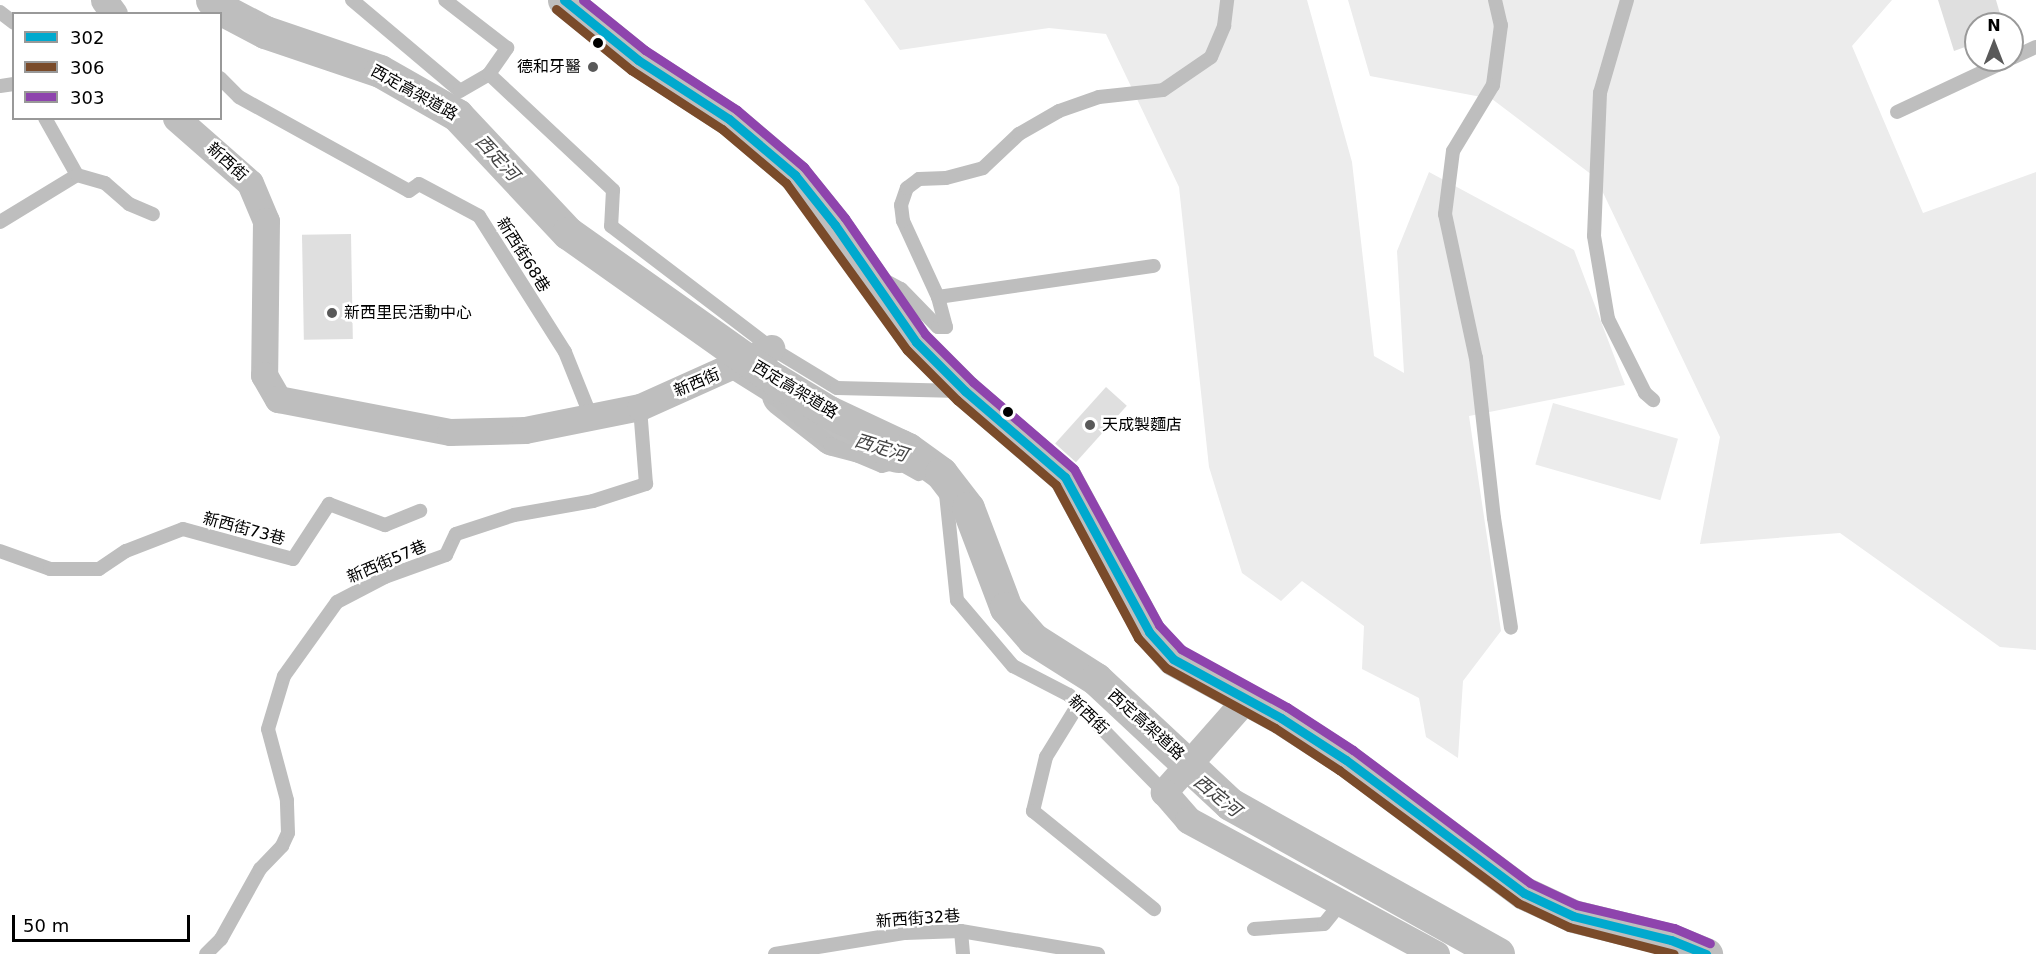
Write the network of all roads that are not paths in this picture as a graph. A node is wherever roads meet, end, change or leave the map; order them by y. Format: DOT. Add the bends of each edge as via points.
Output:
graph roads {
  1 [pos="212,0"];
  2 [pos="352,0"];
  3 [pos="445,0"];
  4 [pos="564,0"];
  5 [pos="1227,0"];
  6 [pos="1495,0"];
  7 [pos="1627,0"];
  8 [pos="0,12"];
  9 [pos="12,21"];
  10 [pos="1983,72"];
  11 [pos="489,74"];
  12 [pos="222,80"];
  13 [pos="1898,112"];
  14 [pos="46,120"];
  15 [pos="178,120"];
  16 [pos="77,175"];
  17 [pos="153,214"];
  18 [pos="0,222"];
  19 [pos="1154,266"];
  20 [pos="864,270"];
  21 [pos="938,297"];
  22 [pos="771,348"];
  23 [pos="729,369"];
  24 [pos="965,391"];
  25 [pos="1653,400"];
  26 [pos="640,407"];
  27 [pos="592,419"];
  28 [pos="420,511"];
  29 [pos="0,550"];
  30 [pos="1511,628"];
  31 [pos="1245,700"];
  32 [pos="1078,705"];
  33 [pos="1164,792"];
  34 [pos="1341,903"];
  35 [pos="1154,909"];
  36 [pos="1254,929"];
  37 [pos="961,931"];
  38 [pos="206,954"];
  39 [pos="775,954"];
  40 [pos="963,954"];
  41 [pos="1098,954"];
  42 [pos="1436,954"];
  43 [pos="1498,954"];
  44 [pos="1706,954"];
  1 -- 43 [label="street, 西定高架道路, bridge" via="221,9 265,32 380,71 458,115 568,233 776,380 829,412 908,449 941,473 968,508 1006,608 1033,639 1096,679 1230,804"];
  2 -- 11 [label="lane" via="460,92"];
  3 -- 11 [label="lane" via="507,48"];
  4 -- 20 [label="street" via="638,60 729,119 795,175"];
  5 -- 21 [label="lane" via="1224,26 1211,57 1163,90 1100,97 1059,111 1019,134 983,168 946,178 919,179 907,188 901,205 903,221"];
  6 -- 30 [label="lane" via="1501,25 1493,85 1453,151 1445,214 1476,358"];
  7 -- 25 [label="lane" via="1600,93 1594,236 1608,319 1645,393"];
  8 -- 9 [label="lane"];
  10 -- 13 [label="lane"];
  11 -- 22 [label="lane" via="613,190 611,226"];
  12 -- 27 [label="lane, 新西街68巷" via="239,97 409,191 418,184 479,216 565,352"];
  14 -- 16 [label="lane"];
  15 -- 27 [label="street, 新西街" via="250,183 266,221 264,375 278,399 450,432 525,430"];
  16 -- 17 [label="lane" via="105,183 129,204"];
  16 -- 18 [label="lane"];
  19 -- 21 [label="lane"];
  20 -- 21 [label="lane" via="901,289 938,327 946,327"];
  20 -- 24 [label="street" via="916,342"];
  22 -- 23 [label="street"];
  22 -- 24 [label="lane" via="837,388"];
  23 -- 26 [label="street, 新西街"];
  23 -- 32 [label="lane, 新西街" via="780,402 830,444 882,466 897,462 949,496 957,600 1013,666 1069,695"];
  24 -- 31 [label="street" via="1065,477 1160,647 1173,659"];
  26 -- 27 [label="street, 新西街"];
  26 -- 38 [label="lane, 新西街57巷" via="646,484 456,534 446,555 385,577 337,602 284,676 268,729 287,800 288,833 282,846 260,869 221,939"];
  28 -- 29 [label="lane, 新西街73巷" via="385,525 329,504 293,559 183,529 126,551 99,569 50,569"];
  31 -- 33 [label="street"];
  31 -- 44 [label="street" via="1346,760 1524,893 1573,916 1671,940"];
  32 -- 33 [label="lane, 新西街"];
  32 -- 35 [label="lane" via="1046,757 1033,811"];
  33 -- 34 [label="street, 新西街" via="1188,820"];
  34 -- 36 [label="lane" via="1324,924"];
  34 -- 42 [label="street, 新西街"];
  37 -- 39 [label="lane, 新西街32巷" via="905,933"];
  37 -- 40 [label="lane"];
  37 -- 41 [label="lane, 新西街32巷"];
}
